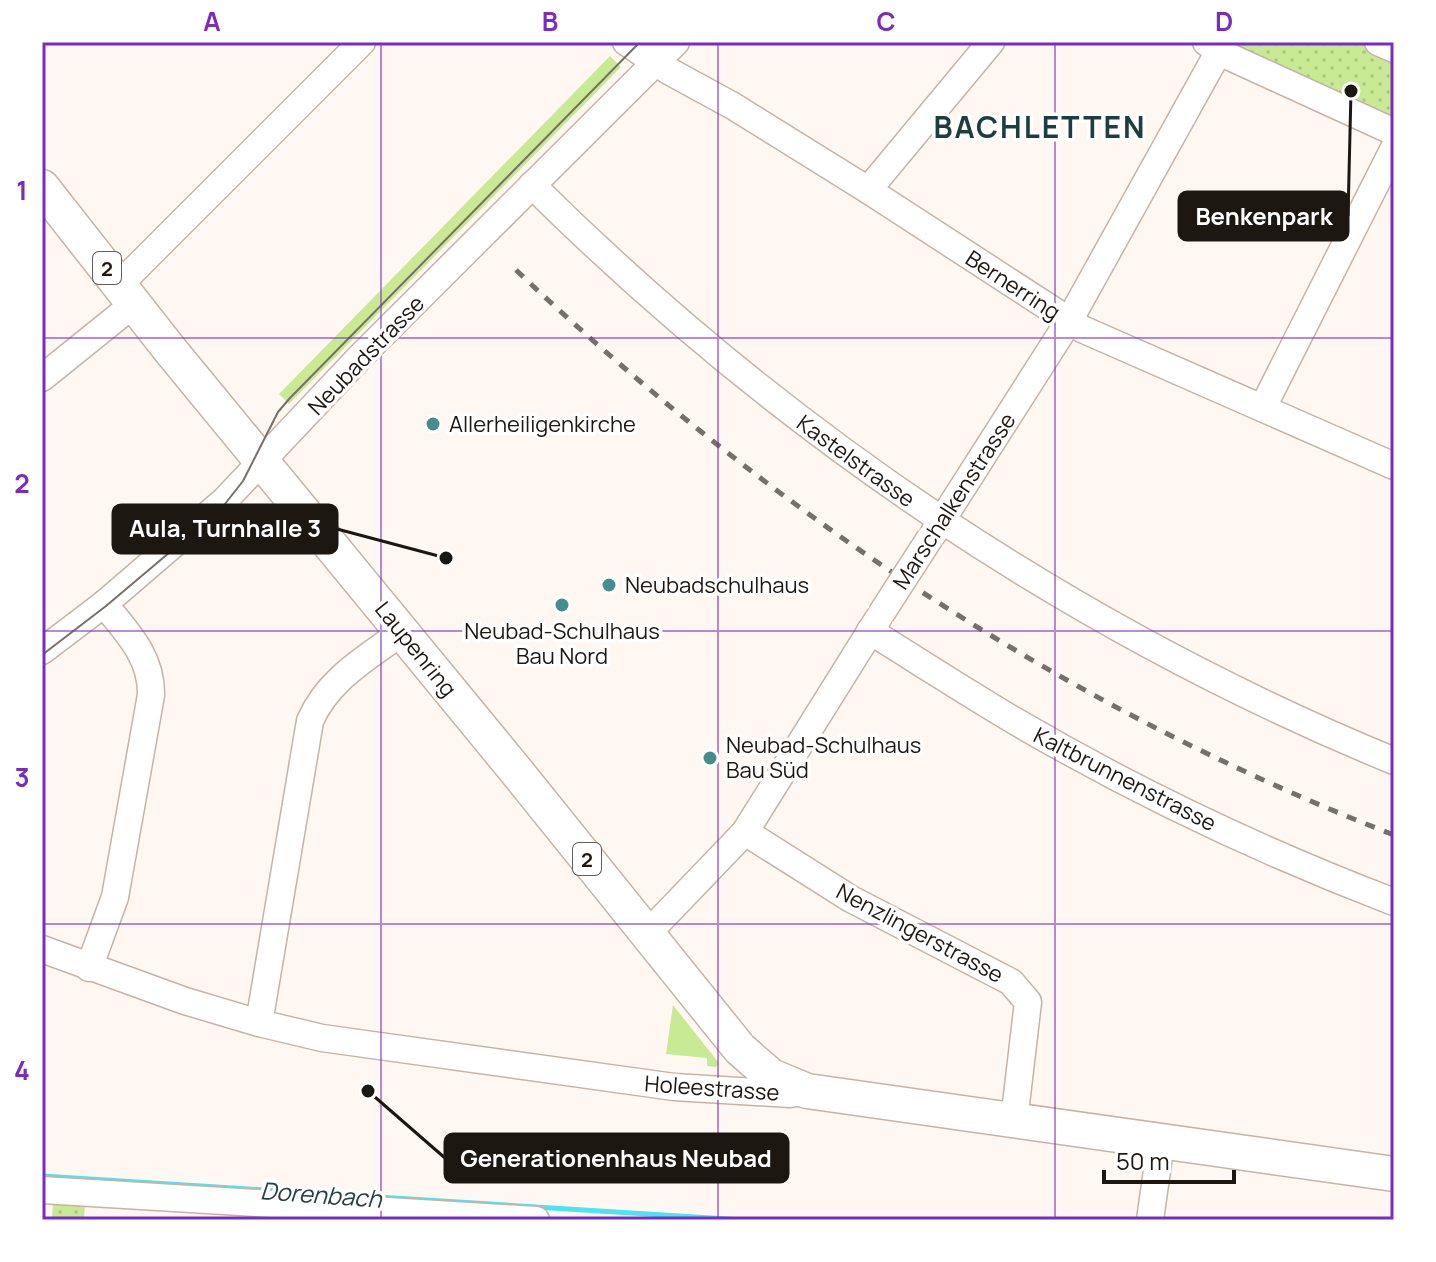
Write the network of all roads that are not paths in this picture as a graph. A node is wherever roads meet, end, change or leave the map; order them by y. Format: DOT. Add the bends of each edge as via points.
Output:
graph roads {
  1 [pos="362,42"];
  2 [pos="626,42"];
  3 [pos="676,42"];
  4 [pos="991,42"];
  5 [pos="1378,42"];
  6 [pos="1216,45"];
  7 [pos="1394,49"];
  8 [pos="655,62"];
  9 [pos="1394,132"];
  10 [pos="1394,148"];
  11 [pos="532,185"];
  12 [pos="42,187"];
  13 [pos="868,190"];
  14 [pos="127,293"];
  15 [pos="1069,321"];
  16 [pos="42,378"];
  17 [pos="1263,407"];
  18 [pos="263,461"];
  19 [pos="1394,466"];
  20 [pos="936,530"];
  21 [pos="104,604"];
  22 [pos="875,622"];
  23 [pos="402,632"];
  24 [pos="42,651"];
  25 [pos="1394,761"];
  26 [pos="745,832"];
  27 [pos="1394,902"];
  28 [pos="647,934"];
  29 [pos="42,949"];
  30 [pos="89,968"];
  31 [pos="259,1023"];
  32 [pos="807,1091"];
  33 [pos="1014,1121"];
  34 [pos="1161,1142"];
  35 [pos="1394,1174"];
  36 [pos="42,1190"];
  37 [pos="300,1213"];
  38 [pos="536,1220"];
  39 [pos="1150,1220"];
  1 -- 14 [label="street"];
  2 -- 8 [label="street, Bernerring"];
  3 -- 8 [label="street, Neubadstrasse"];
  4 -- 13 [label="street"];
  5 -- 7 [label="street"];
  6 -- 9 [label="street"];
  6 -- 15 [label="street, Marschalkenstrasse"];
  8 -- 11 [label="street, Neubadstrasse"];
  8 -- 13 [label="street, Bernerring"];
  10 -- 17 [label="street"];
  11 -- 18 [label="street, Neubadstrasse"];
  11 -- 20 [label="street, Kastelstrasse" via="733,368"];
  12 -- 14 [label="main road, Laupenring / 2"];
  13 -- 15 [label="street, Bernerring"];
  14 -- 16 [label="street"];
  14 -- 18 [label="main road, Laupenring / 2"];
  15 -- 17 [label="street, Bernerring"];
  15 -- 20 [label="street, Marschalkenstrasse"];
  17 -- 19 [label="street, Bernerring"];
  18 -- 21 [label="street, Neubadstrasse"];
  18 -- 23 [label="main road, Laupenring / 2"];
  20 -- 22 [label="street, Marschalkenstrasse, bridge"];
  20 -- 25 [label="street, Kastelstrasse" via="1014,568 1172,659"];
  21 -- 24 [label="street, Neubadstrasse"];
  21 -- 30 [label="street" via="143,653 151,695 115,897"];
  22 -- 26 [label="street, Marschalkenstrasse"];
  22 -- 27 [label="street, Kaltbrunnenstrasse" via="1014,721 1108,773 1305,868"];
  23 -- 28 [label="main road, Laupenring / 2"];
  23 -- 31 [label="street" via="331,686 310,721"];
  26 -- 28 [label="street, Marschalkenstrasse"];
  26 -- 33 [label="street, Nenzlingerstrasse" via="851,899 1011,982 1024,995 1028,1002"];
  28 -- 32 [label="main road, Laupenring / 2" via="740,1049 771,1076"];
  29 -- 30 [label="street, Holeestrasse"];
  30 -- 31 [label="street, Holeestrasse"];
  31 -- 32 [label="street, Holeestrasse" via="322,1038 674,1087"];
  32 -- 33 [label="main road, Holeestrasse / 2"];
  33 -- 34 [label="main road, Holeestrasse / 2"];
  34 -- 35 [label="main road, Holeestrasse / 2"];
  34 -- 39 [label="street"];
  36 -- 37 [label="street"];
  37 -- 38 [label="street"];
}
